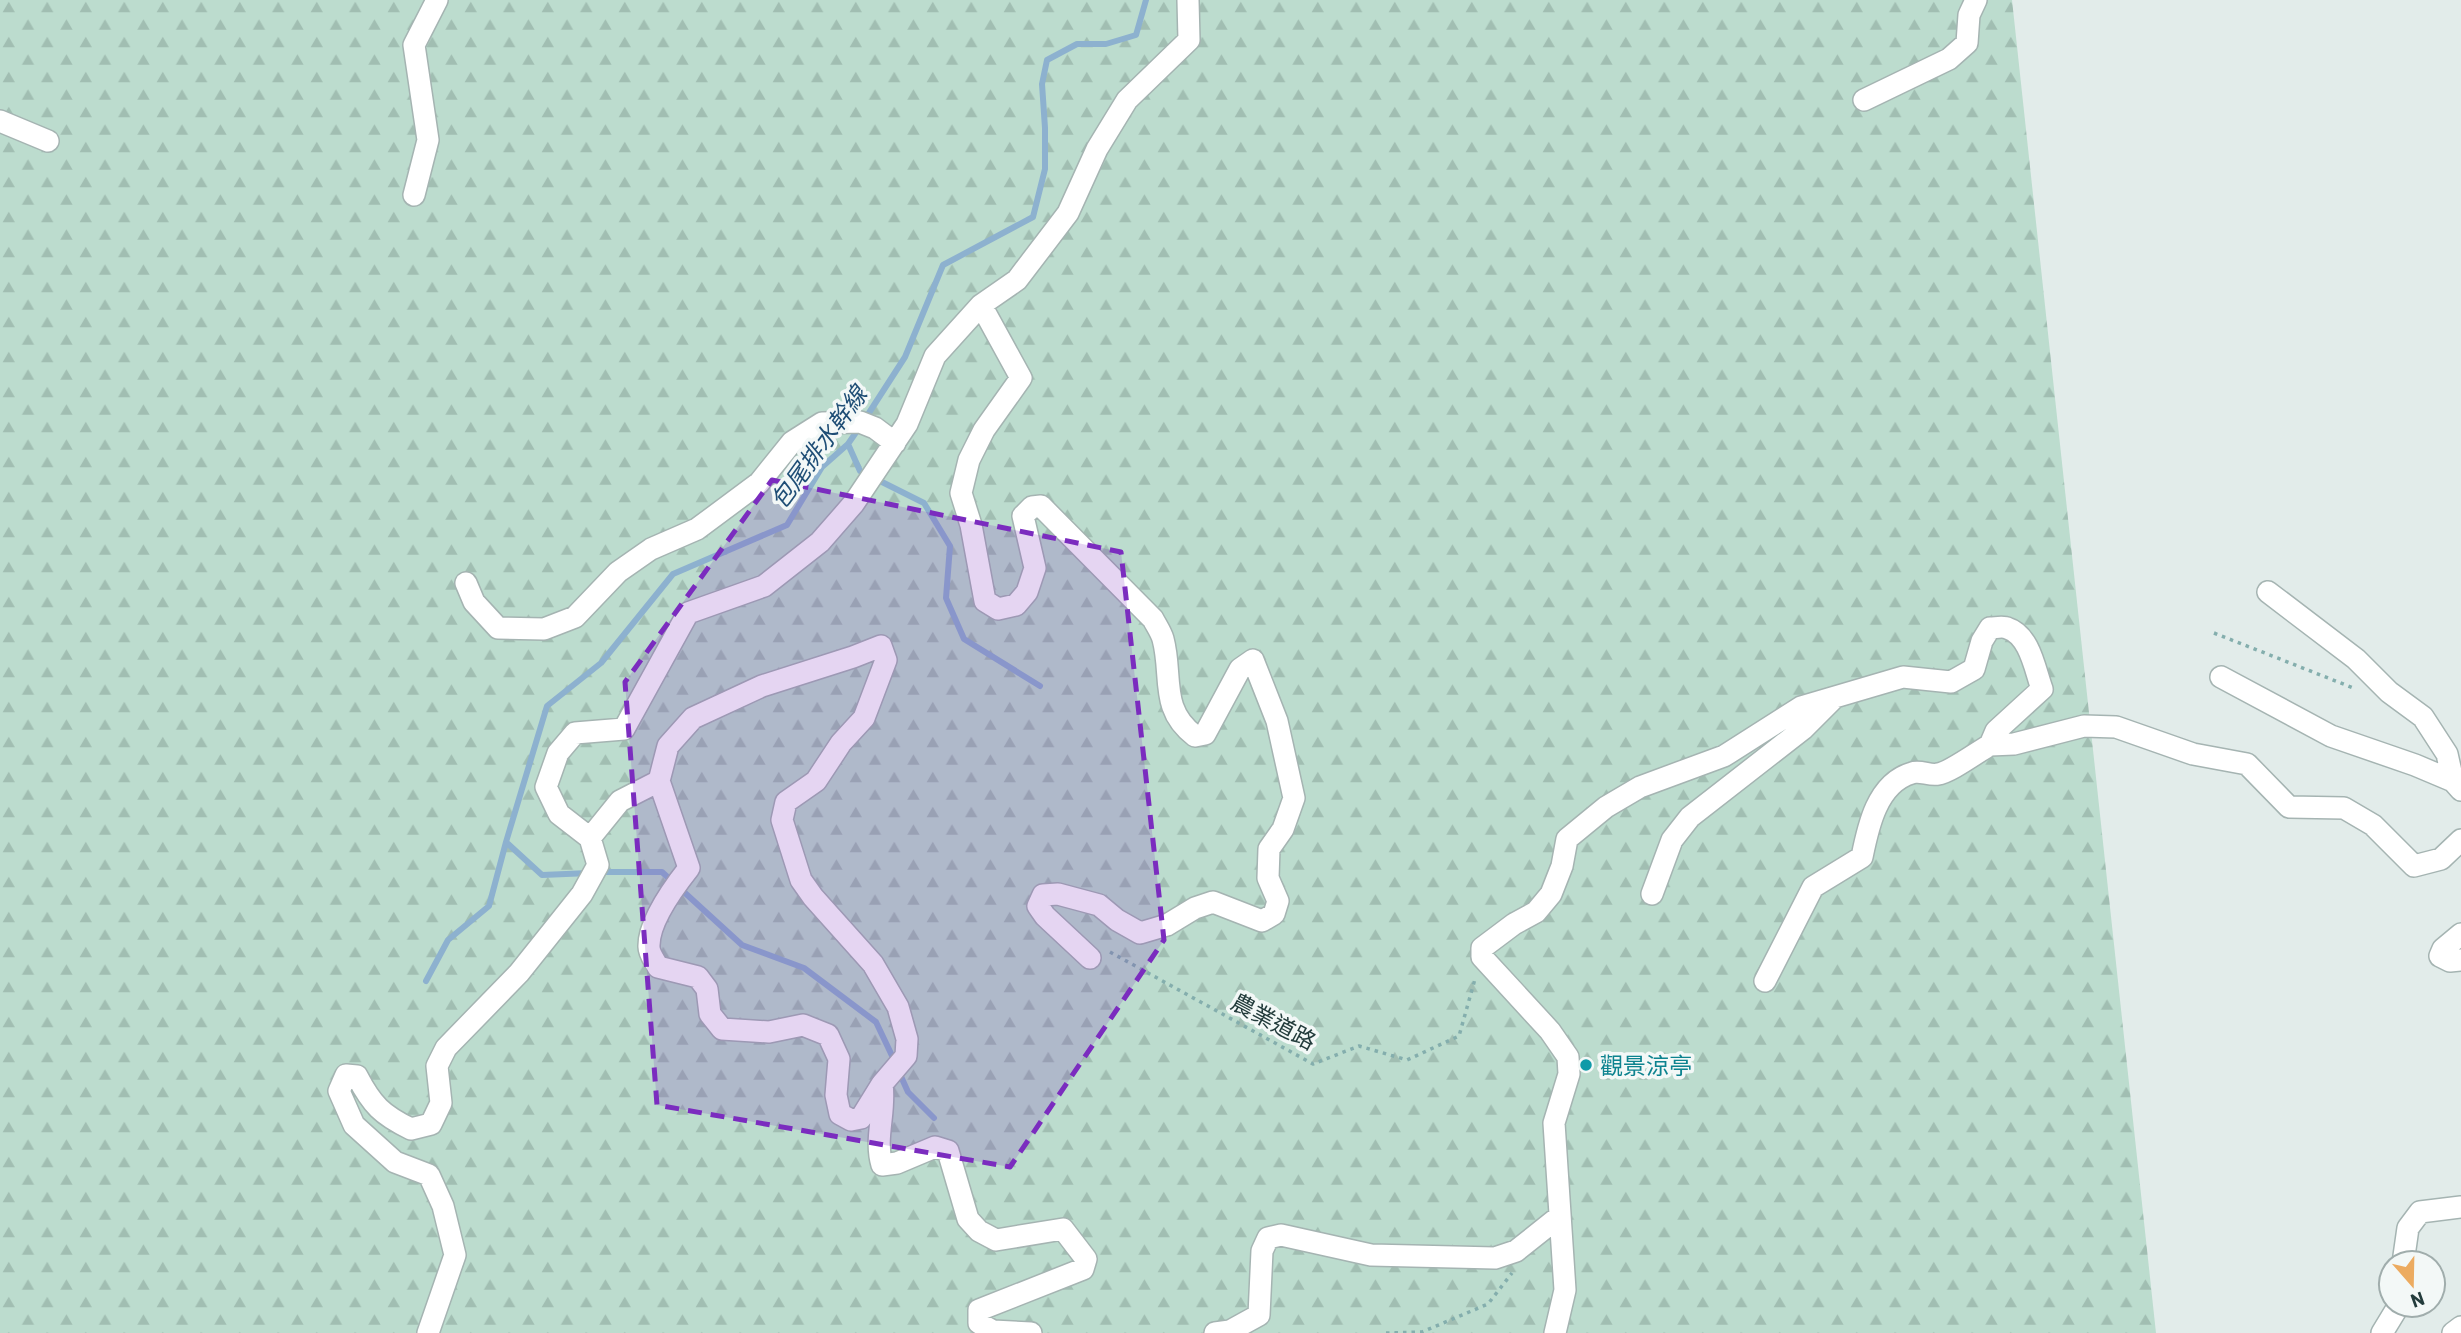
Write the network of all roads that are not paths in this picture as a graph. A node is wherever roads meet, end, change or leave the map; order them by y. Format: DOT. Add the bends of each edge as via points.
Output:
graph roads {
  1 [pos="437,0"];
  2 [pos="1188,0"];
  3 [pos="1976,0"];
  4 [pos="1864,100"];
  5 [pos="0,121"];
  6 [pos="48,141"];
  7 [pos="414,195"];
  8 [pos="981,305"];
  9 [pos="895,443"];
  10 [pos="466,583"];
  11 [pos="2268,592"];
  12 [pos="2221,677"];
  13 [pos="1836,696"];
  14 [pos="1990,745"];
  15 [pos="659,781"];
  16 [pos="2457,785"];
  17 [pos="590,838"];
  18 [pos="2461,840"];
  19 [pos="1652,894"];
  20 [pos="2461,934"];
  21 [pos="1098,954"];
  22 [pos="2461,960"];
  23 [pos="1765,981"];
  24 [pos="882,1084"];
  25 [pos="2461,1207"];
  26 [pos="1560,1216"];
  27 [pos="2405,1249"];
  28 [pos="2461,1327"];
  29 [pos="428,1333"];
  30 [pos="1031,1333"];
  31 [pos="1215,1333"];
  32 [pos="1555,1333"];
  33 [pos="2454,1333"];
  1 -- 7 [label="lane" via="414,45 428,140"];
  2 -- 8 [label="lane" via="1189,40 1127,100 1097,149 1068,213 1017,280"];
  3 -- 4 [label="lane" via="1969,15 1967,43 1949,59"];
  5 -- 6 [label="lane"];
  8 -- 9 [label="lane" via="935,356"];
  8 -- 21 [label="lane" via="1021,378 984,430 969,460 961,493 985,601 998,609 1016,605 1027,592 1035,569 1023,516 1041,506 1153,619 1163,638 1168,697 1184,727 1195,736 1205,734 1240,668 1253,660 1277,721 1294,798 1283,829 1269,849 1268,878 1278,901 1274,914 1262,921 1213,902 1140,933 1099,905 1058,894 1043,895 1038,906 1045,916"];
  9 -- 10 [label="lane" via="868,425 822,423 792,442 759,483 697,529 651,548 618,572 575,617 544,629 498,628 474,602"];
  9 -- 17 [label="lane" via="854,503 820,542 764,586 688,613 624,729 575,733 558,753 546,787 559,814"];
  11 -- 16 [label="lane" via="2423,717 2447,754"];
  12 -- 16 [label="lane" via="2330,736 2415,765"];
  13 -- 14 [label="lane" via="1903,677 1951,682 1974,669 1990,628 2006,627 2020,637 2042,690 1996,731"];
  13 -- 19 [label="lane" via="1803,729 1690,817 1672,840"];
  13 -- 26 [label="lane" via="1801,707 1724,756 1640,787 1606,807 1567,839 1551,894 1536,912 1482,948 1482,957 1568,1057 1569,1074 1554,1123"];
  14 -- 18 [label="lane" via="2014,744 2084,726 2116,727 2193,754 2247,764 2290,807 2344,808 2373,825 2414,866 2441,859"];
  14 -- 23 [label="lane" via="1939,775 1913,772 1895,781 1869,820 1862,857 1812,887"];
  15 -- 17 [label="lane" via="620,801"];
  15 -- 24 [label="lane" via="689,868 650,931 648,950 658,967 698,977 707,989 710,1014 722,1029 769,1032 803,1025 828,1035 839,1059 836,1095 840,1114 851,1120 861,1118"];
  15 -- 24 [label="lane" via="668,746 693,718 762,686 881,646 886,660 864,718 816,781 786,802 782,820 801,880 873,964 898,1007 907,1038 906,1056"];
  17 -- 29 [label="lane" via="598,865 582,894 519,973 446,1048 437,1066 441,1102 431,1124 411,1129 388,1118 371,1102 356,1076 346,1075 339,1091 354,1125 395,1162 429,1175 443,1206 455,1255"];
  20 -- 22 [label="lane" via="2440,956"];
  24 -- 30 [label="lane" via="885,1100 877,1150 882,1165 935,1147 948,1151 968,1219 979,1231 996,1240 1063,1229 1086,1259 1083,1269 979,1310 979,1323 993,1331"];
  25 -- 27 [label="lane" via="2420,1212 2408,1228"];
  26 -- 31 [label="lane" via="1516,1251 1495,1258 1371,1255 1281,1234 1268,1238 1262,1251 1259,1315 1230,1331"];
  26 -- 32 [label="lane" via="1565,1290"];
  28 -- 33 [label="lane"];
}
